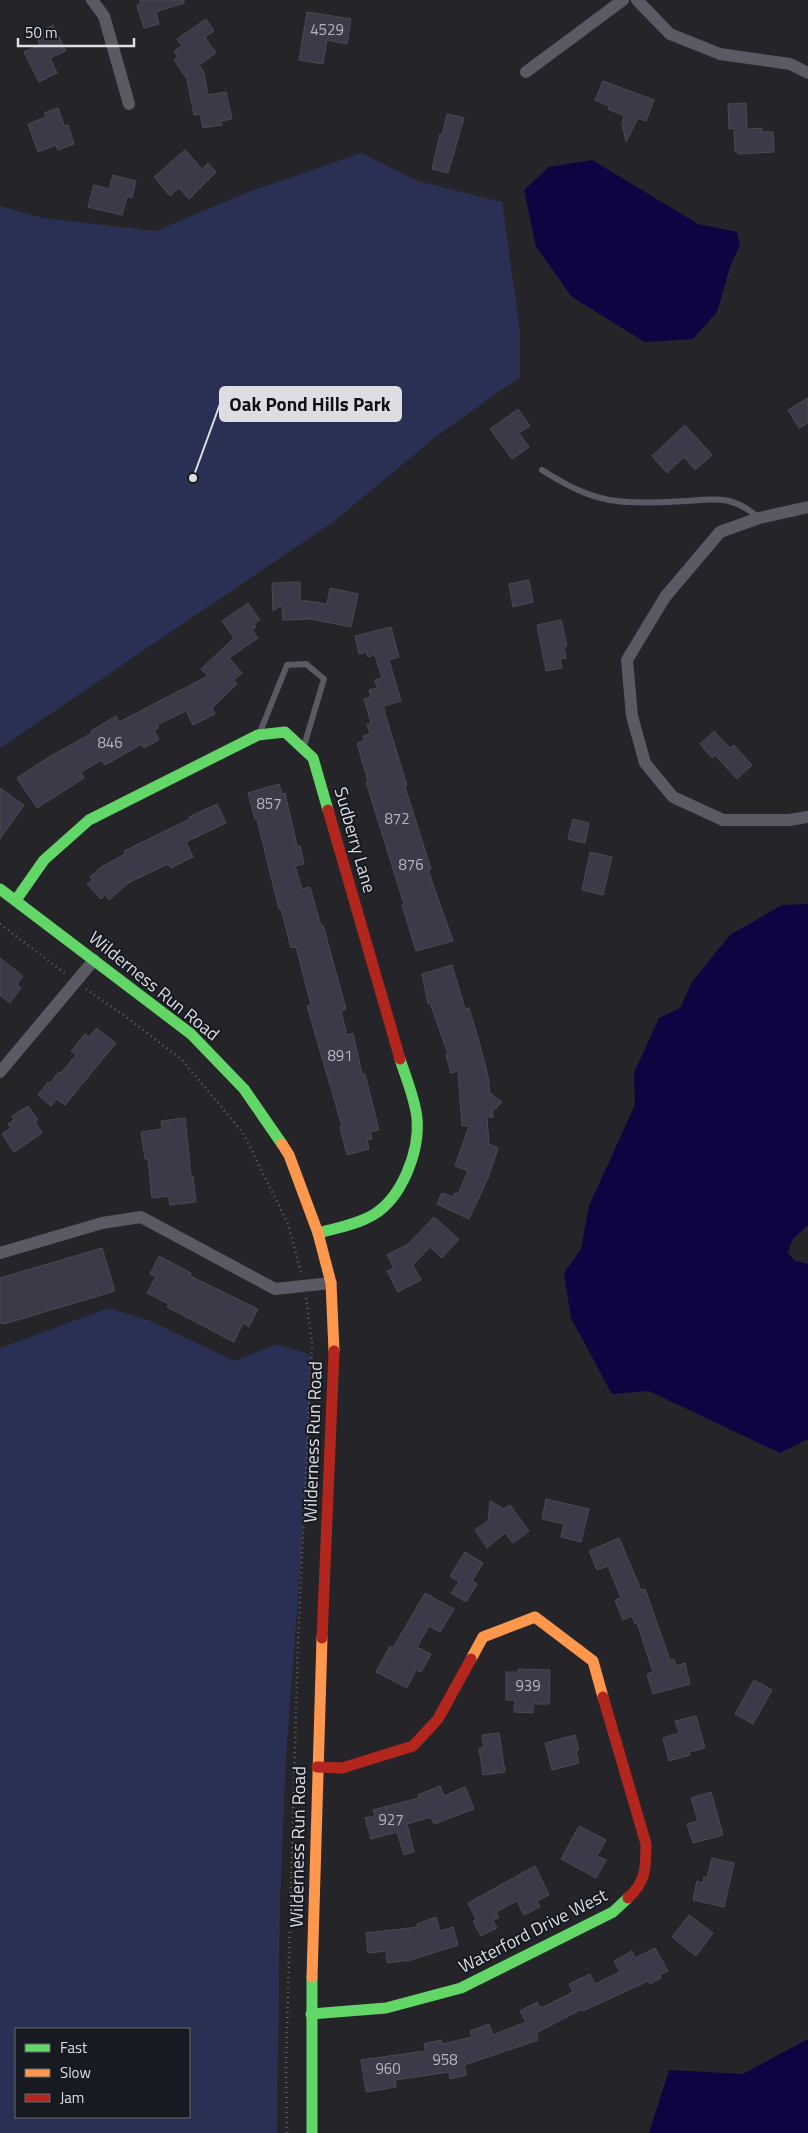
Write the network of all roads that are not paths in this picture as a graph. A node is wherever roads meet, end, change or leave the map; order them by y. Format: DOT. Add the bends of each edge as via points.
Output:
graph roads {
  1 [pos="92,0"];
  2 [pos="623,0"];
  3 [pos="637,0"];
  4 [pos="526,72"];
  5 [pos="808,74"];
  6 [pos="129,104"];
  7 [pos="542,470"];
  8 [pos="808,507"];
  9 [pos="759,518"];
  10 [pos="258,735"];
  11 [pos="303,748"];
  12 [pos="808,817"];
  13 [pos="0,889"];
  14 [pos="16,900"];
  15 [pos="94,960"];
  16 [pos="0,1072"];
  17 [pos="318,1233"];
  18 [pos="0,1253"];
  19 [pos="331,1283"];
  20 [pos="317,1767"];
  21 [pos="311,2014"];
  22 [pos="312,2133"];
  1 -- 6 [label="street" via="104,16"];
  2 -- 4 [label="street"];
  3 -- 5 [label="street" via="670,34 720,54 790,64"];
  7 -- 9 [label="lane" via="568,486 598,497 646,502 720,500 745,507"];
  8 -- 9 [label="street"];
  9 -- 12 [label="street" via="720,532 665,596 627,660 632,716 645,763 673,797 724,820"];
  10 -- 11 [label="street, Sudberry Lane" via="285,732"];
  10 -- 11 [label="lane" via="287,665 306,664 324,679"];
  10 -- 14 [label="street, Sudberry Lane" via="89,820 44,860"];
  11 -- 17 [label="street, Sudberry Lane" via="313,758 417,1117 417,1143 412,1160 387,1204 374,1214"];
  13 -- 14 [label="street, Wilderness Run Road"];
  14 -- 15 [label="street, Wilderness Run Road"];
  15 -- 16 [label="street"];
  15 -- 17 [label="street, Wilderness Run Road" via="191,1034 244,1089 289,1155"];
  17 -- 19 [label="street, Wilderness Run Road"];
  18 -- 19 [label="street" via="102,1223 142,1217 275,1289"];
  19 -- 20 [label="street, Wilderness Run Road" via="334,1358"];
  20 -- 21 [label="street, Wilderness Run Road"];
  20 -- 21 [label="street, Waterford Drive West" via="342,1768 413,1746 438,1719 483,1637 536,1617 593,1661 646,1844 646,1868 638,1889 613,1912 461,1988 386,2008"];
  21 -- 22 [label="street, Wilderness Run Road"];
}
